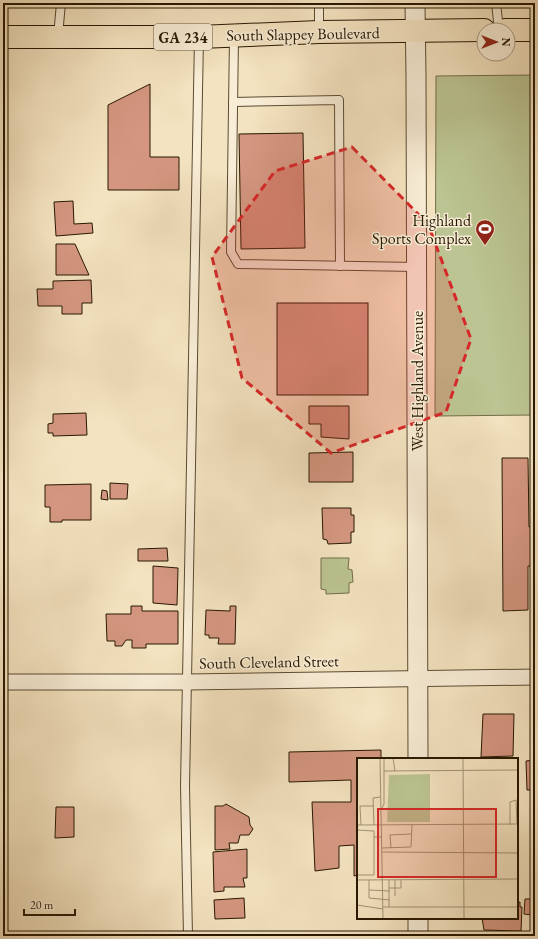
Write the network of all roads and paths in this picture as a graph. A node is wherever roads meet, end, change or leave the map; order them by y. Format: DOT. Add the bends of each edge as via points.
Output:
graph roads {
  1 [pos="61,3"];
  2 [pos="319,3"];
  3 [pos="415,3"];
  4 [pos="496,3"];
  5 [pos="498,22"];
  6 [pos="476,30"];
  7 [pos="516,30"];
  8 [pos="535,30"];
  9 [pos="319,32"];
  10 [pos="415,32"];
  11 [pos="234,35"];
  12 [pos="3,37"];
  13 [pos="199,37"];
  14 [pos="58,38"];
  15 [pos="233,102"];
  16 [pos="340,266"];
  17 [pos="417,267"];
  18 [pos="535,677"];
  19 [pos="417,678"];
  20 [pos="3,682"];
  21 [pos="187,682"];
  22 [pos="418,758"];
  23 [pos="418,919"];
  24 [pos="188,936"];
  25 [pos="418,936"];
  1 -- 14 [label="lane"];
  2 -- 9 [label="lane"];
  3 -- 10 [label="street, West Highland Avenue"];
  4 -- 5 [label="lane"];
  6 -- 10 [label="main road, South Slappey Boulevard / GA 234"];
  7 -- 8 [label="main road"];
  9 -- 10 [label="main road, South Slappey Boulevard / GA 234"];
  9 -- 11 [label="main road, South Slappey Boulevard / GA 234"];
  10 -- 17 [label="street, West Highland Avenue"];
  11 -- 13 [label="main road, South Slappey Boulevard / GA 234"];
  11 -- 15 [label="lane"];
  12 -- 14 [label="main road, South Slappey Boulevard / GA 234"];
  13 -- 14 [label="main road, South Slappey Boulevard / GA 234"];
  13 -- 21 [label="lane"];
  15 -- 16 [label="lane" via="231,252 238,264"];
  15 -- 16 [label="lane" via="339,100"];
  16 -- 17 [label="lane"];
  17 -- 19 [label="street, West Highland Avenue"];
  18 -- 19 [label="street, South Cleveland Street"];
  19 -- 21 [label="street, South Cleveland Street"];
  19 -- 22 [label="street, West Highland Avenue"];
  20 -- 21 [label="street, South Cleveland Street"];
  21 -- 24 [label="lane" via="185,786"];
  23 -- 25 [label="street"];
}
